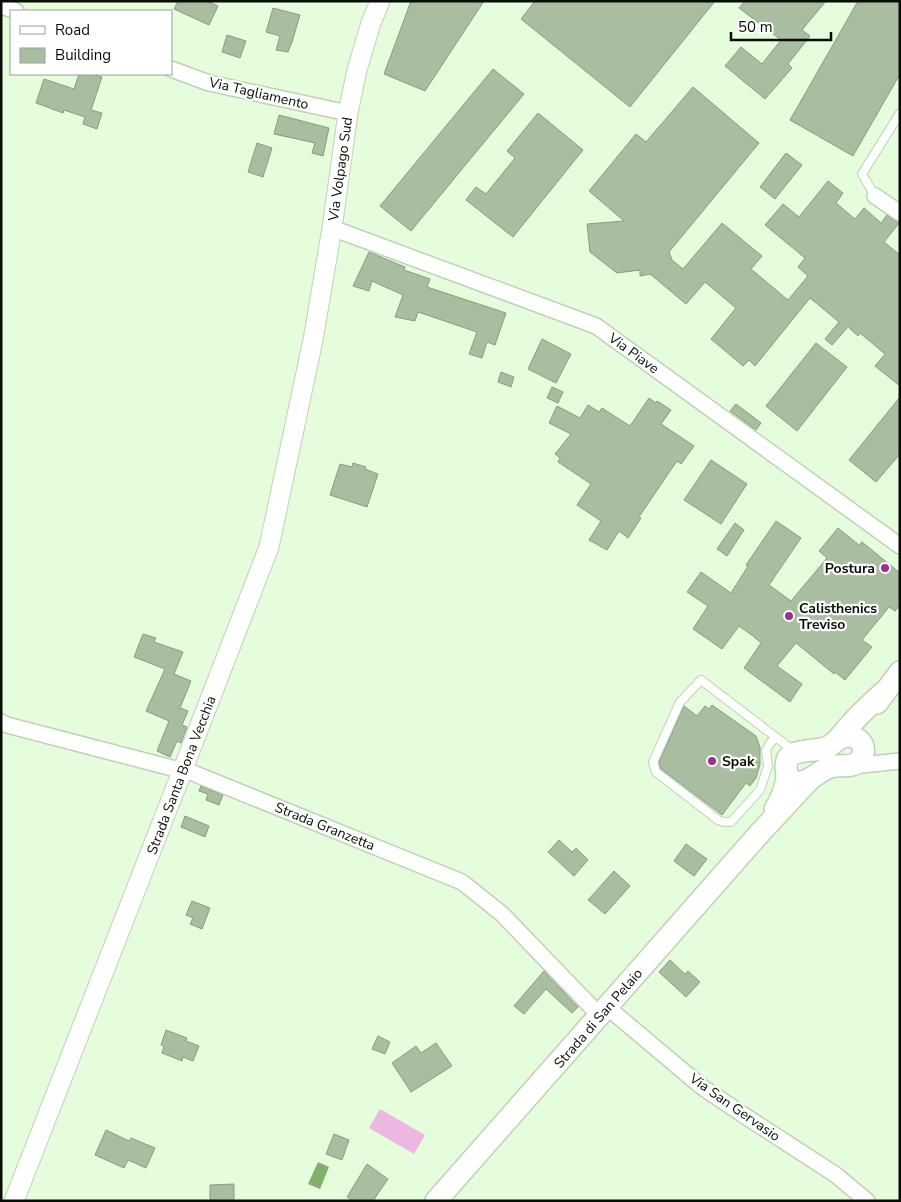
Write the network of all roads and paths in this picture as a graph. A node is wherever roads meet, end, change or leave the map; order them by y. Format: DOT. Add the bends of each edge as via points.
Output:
graph roads {
  1 [pos="380,1"];
  2 [pos="1,6"];
  3 [pos="13,10"];
  4 [pos="172,69"];
  5 [pos="348,113"];
  6 [pos="900,113"];
  7 [pos="875,196"];
  8 [pos="900,213"];
  9 [pos="332,228"];
  10 [pos="313,340"];
  11 [pos="900,546"];
  12 [pos="900,672"];
  13 [pos="885,691"];
  14 [pos="1,722"];
  15 [pos="776,738"];
  16 [pos="839,738"];
  17 [pos="796,753"];
  18 [pos="875,757"];
  19 [pos="183,769"];
  20 [pos="795,782"];
  21 [pos="603,1011"];
  22 [pos="14,1201"];
  23 [pos="436,1201"];
  24 [pos="867,1201"];
  1 -- 5 [label="street, Via Volpago Sud" via="360,61"];
  2 -- 3 [label="street"];
  4 -- 5 [label="street, Via Tagliamento" via="209,83"];
  5 -- 9 [label="street, Via Volpago Sud"];
  6 -- 7 [label="lane" via="862,174"];
  7 -- 8 [label="street"];
  9 -- 10 [label="street, Via Volpago Sud"];
  9 -- 11 [label="street, Via Piave" via="596,326"];
  10 -- 19 [label="street, Strada Santa Bona Vecchia" via="269,547"];
  12 -- 13 [label="main road"];
  13 -- 16 [label="main road"];
  13 -- 18 [label="main road" via="864,724"];
  14 -- 19 [label="street, Strada Granzetta"];
  15 -- 15 [label="lane" via="766,750 768,766 760,790 731,822 718,820 656,772 653,762 680,702 702,680"];
  15 -- 17 [label="lane"];
  16 -- 17 [label="main road" via="824,748"];
  16 -- 18 [label="main road" via="852,736 860,740"];
  17 -- 20 [label="main road, Strada di San Pelaio" via="786,763 786,769"];
  18 -- 20 [label="main road" via="830,767"];
  19 -- 21 [label="street, Strada Granzetta" via="462,882 502,914"];
  19 -- 22 [label="street, Strada Santa Bona Vecchia"];
  20 -- 21 [label="main road, Strada di San Pelaio" via="759,834"];
  21 -- 23 [label="main road, Strada di San Pelaio"];
  21 -- 24 [label="street, Via San Gervasio" via="702,1087 836,1175"];
}
